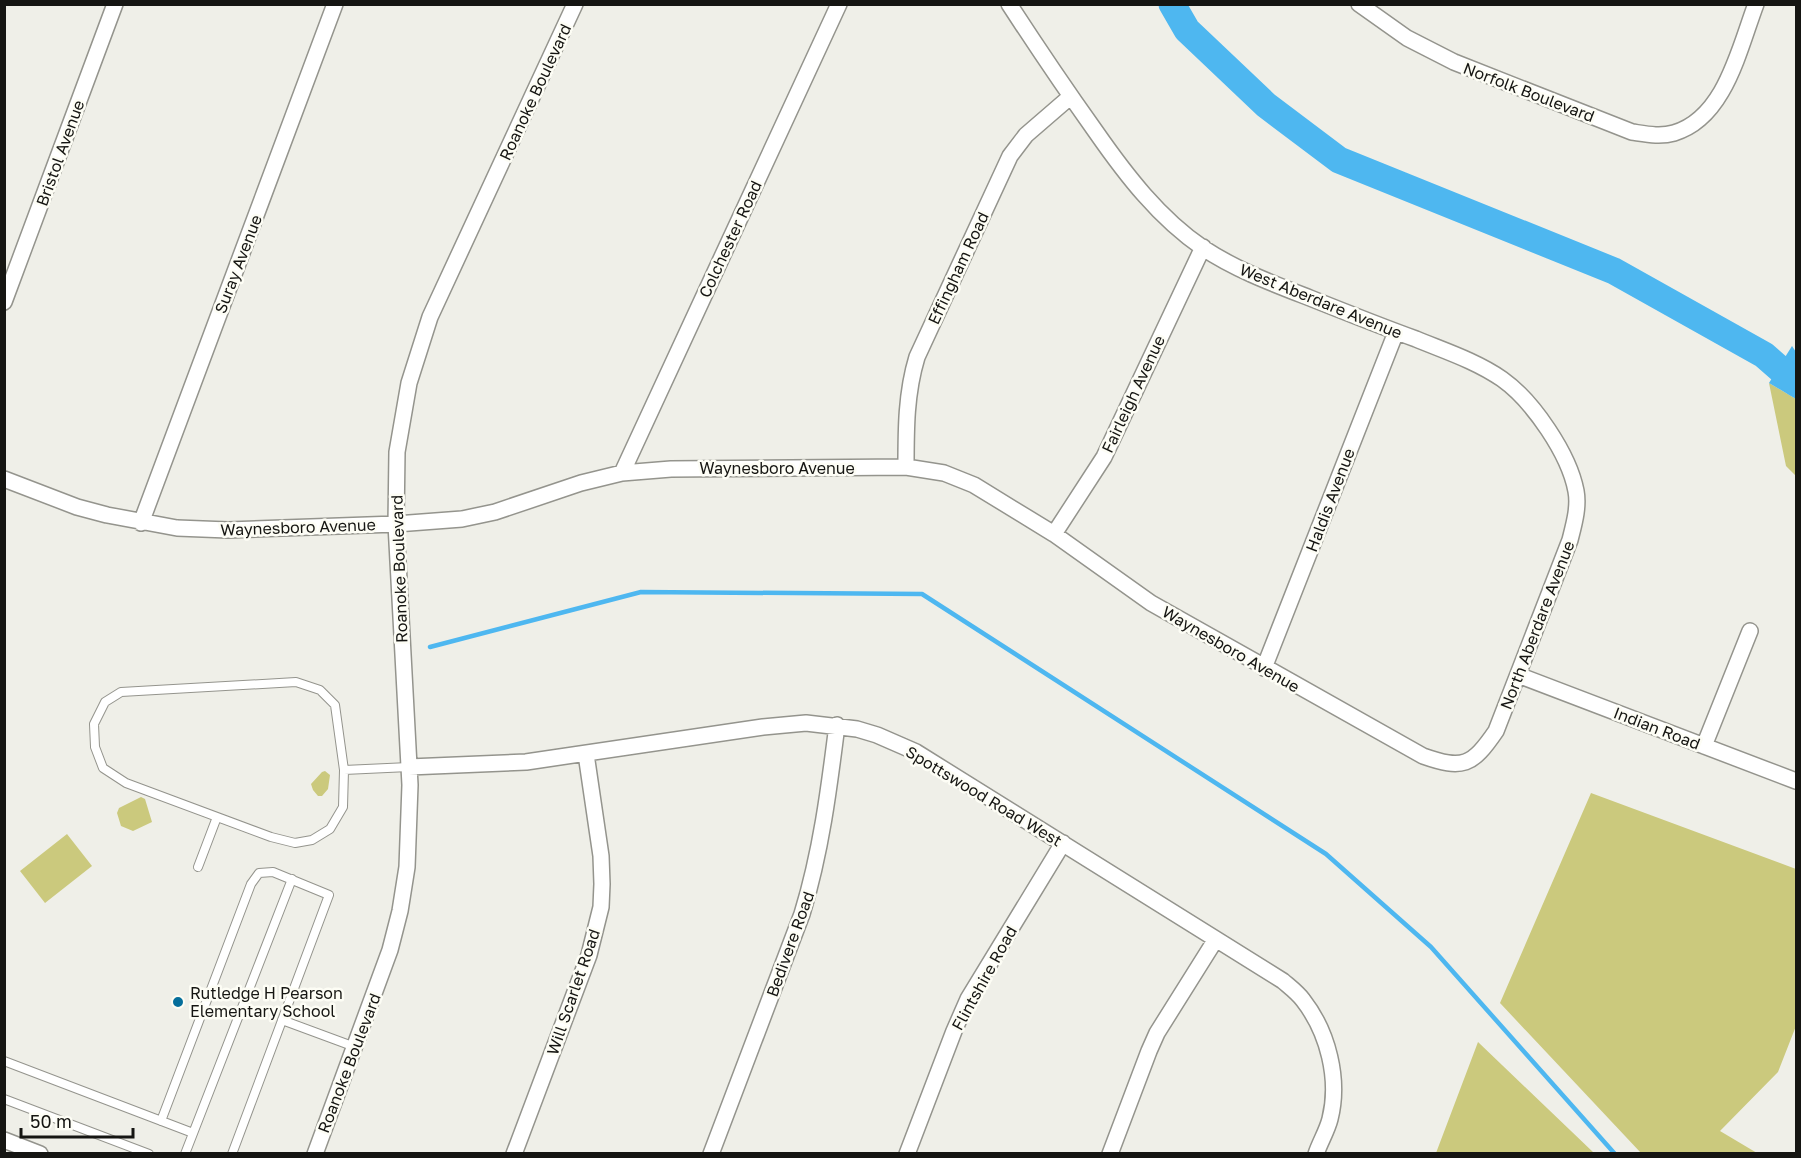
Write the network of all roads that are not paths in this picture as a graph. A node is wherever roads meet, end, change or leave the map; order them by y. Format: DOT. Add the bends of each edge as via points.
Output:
graph roads {
  1 [pos="115,4"];
  2 [pos="335,4"];
  3 [pos="839,4"];
  4 [pos="1009,4"];
  5 [pos="1359,4"];
  6 [pos="1756,4"];
  7 [pos="574,5"];
  8 [pos="1070,96"];
  9 [pos="1203,247"];
  10 [pos="4,302"];
  11 [pos="1396,332"];
  12 [pos="906,467"];
  13 [pos="622,473"];
  14 [pos="4,479"];
  15 [pos="1576,493"];
  16 [pos="141,523"];
  17 [pos="396,524"];
  18 [pos="1054,534"];
  19 [pos="1750,631"];
  20 [pos="1264,668"];
  21 [pos="1518,675"];
  22 [pos="837,725"];
  23 [pos="1704,746"];
  24 [pos="1481,752"];
  25 [pos="586,754"];
  26 [pos="409,767"];
  27 [pos="344,770"];
  28 [pos="1797,781"];
  29 [pos="217,817"];
  30 [pos="1063,843"];
  31 [pos="198,867"];
  32 [pos="292,879"];
  33 [pos="1216,939"];
  34 [pos="282,1020"];
  35 [pos="355,1047"];
  36 [pos="4,1061"];
  37 [pos="4,1099"];
  38 [pos="161,1121"];
  39 [pos="193,1133"];
  40 [pos="4,1140"];
  41 [pos="40,1154"];
  42 [pos="149,1154"];
  43 [pos="185,1154"];
  44 [pos="232,1154"];
  45 [pos="315,1154"];
  46 [pos="514,1154"];
  47 [pos="711,1154"];
  48 [pos="907,1154"];
  49 [pos="1110,1154"];
  50 [pos="1316,1154"];
  1 -- 10 [label="street, Bristol Avenue"];
  2 -- 16 [label="street, Suray Avenue"];
  3 -- 13 [label="street, Colchester Road"];
  4 -- 8 [label="street, West Aberdare Avenue"];
  5 -- 6 [label="street, Norfolk Boulevard" via="1407,38 1454,63 1632,132 1654,135 1673,133 1708,113 1728,80"];
  7 -- 17 [label="street, Roanoke Boulevard" via="419,348 401,421"];
  8 -- 9 [label="street, West Aberdare Avenue" via="1157,210"];
  8 -- 12 [label="street, Effingham Road" via="1026,135 1010,156 917,357 907,404"];
  9 -- 11 [label="street, West Aberdare Avenue" via="1277,286"];
  9 -- 18 [label="street, Fairleigh Avenue" via="1104,457"];
  11 -- 15 [label="street, West Aberdare Avenue" via="1467,359 1503,380 1528,404 1551,435 1571,472"];
  11 -- 20 [label="street, Haldis Avenue"];
  12 -- 13 [label="street, Waynesboro Avenue"];
  12 -- 18 [label="street, Waynesboro Avenue" via="944,473 974,484"];
  13 -- 17 [label="street, Waynesboro Avenue" via="495,512"];
  14 -- 16 [label="street, Waynesboro Avenue" via="77,507"];
  15 -- 21 [label="street, North Aberdare Avenue" via="1570,540"];
  16 -- 17 [label="street, Waynesboro Avenue" via="228,530"];
  17 -- 26 [label="street, Roanoke Boulevard"];
  18 -- 20 [label="street, Waynesboro Avenue" via="1151,603"];
  19 -- 23 [label="street"];
  20 -- 24 [label="street, Waynesboro Avenue" via="1422,756 1448,765 1466,762"];
  21 -- 23 [label="street, Indian Road"];
  21 -- 24 [label="street, North Aberdare Avenue" via="1496,731"];
  22 -- 25 [label="street, Spottswood Road West" via="763,727"];
  22 -- 30 [label="street, Spottswood Road West" via="877,735 916,752"];
  22 -- 47 [label="street, Bedivere Road" via="815,873"];
  23 -- 28 [label="street, Indian Road"];
  25 -- 26 [label="street, Spottswood Road West" via="526,762"];
  25 -- 46 [label="street, Will Scarlet Road" via="601,856 601,907 589,955"];
  26 -- 27 [label="lane"];
  26 -- 35 [label="street, Roanoke Boulevard" via="409,840 400,911"];
  27 -- 29 [label="lane" via="343,807 330,829 312,840 295,843"];
  27 -- 29 [label="lane" via="335,705 320,690 296,682 121,692 105,702 93,724 95,747 103,768 126,783"];
  29 -- 31 [label="lane"];
  30 -- 33 [label="street, Spottswood Road West"];
  30 -- 48 [label="street, Flintshire Road" via="968,999"];
  32 -- 34 [label="lane" via="329,895"];
  32 -- 38 [label="lane" via="273,872 259,873 251,884"];
  32 -- 39 [label="lane"];
  33 -- 49 [label="street" via="1157,1033"];
  33 -- 50 [label="street, Spottswood Road West" via="1283,981 1303,999 1317,1020 1332,1066 1333,1094"];
  34 -- 35 [label="lane"];
  34 -- 44 [label="lane"];
  35 -- 45 [label="street, Roanoke Boulevard"];
  36 -- 38 [label="lane"];
  37 -- 42 [label="lane"];
  38 -- 39 [label="lane"];
  39 -- 43 [label="lane"];
  40 -- 41 [label="street"];
}
